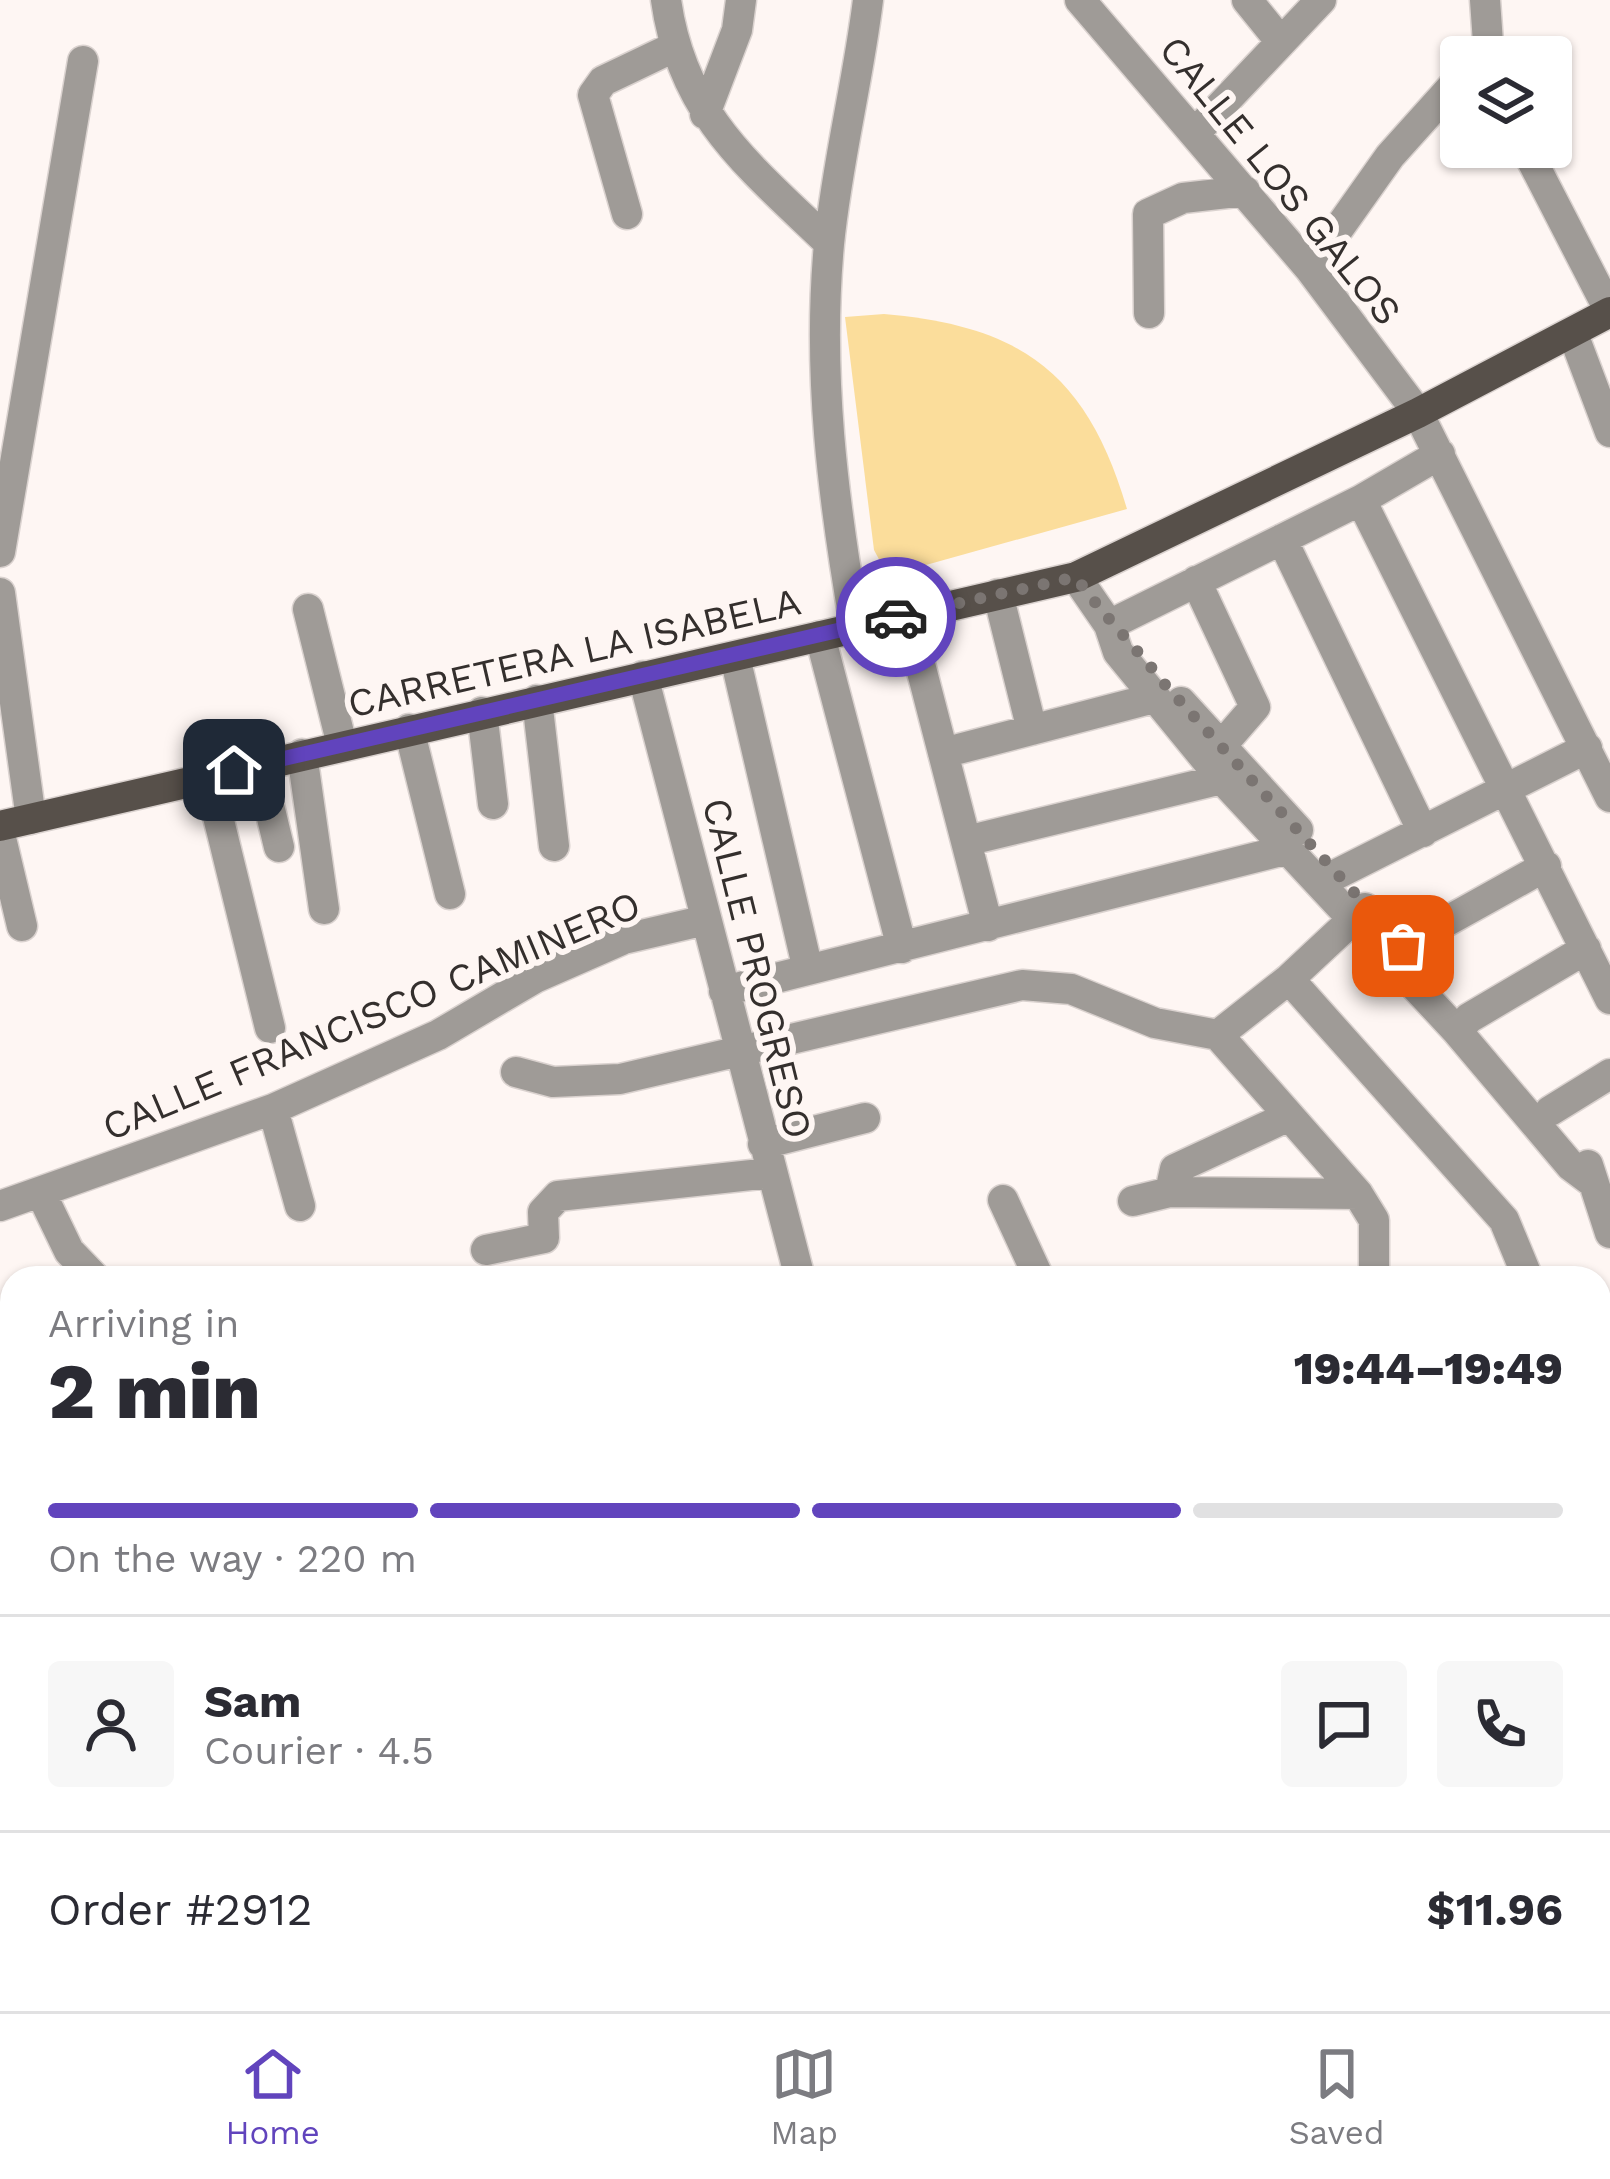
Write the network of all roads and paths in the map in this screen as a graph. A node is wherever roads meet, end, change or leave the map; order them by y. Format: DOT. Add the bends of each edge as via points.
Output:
graph roads {
  1 [pos="666,0"];
  2 [pos="741,0"];
  3 [pos="868,0"];
  4 [pos="1080,0"];
  5 [pos="1247,0"];
  6 [pos="1321,0"];
  7 [pos="1485,0"];
  8 [pos="1485,36"];
  9 [pos="1281,42"];
  10 [pos="673,48"];
  11 [pos="83,61"];
  12 [pos="1440,100"];
  13 [pos="705,114"];
  14 [pos="1195,133"];
  15 [pos="1536,168"];
  16 [pos="1246,191"];
  17 [pos="627,214"];
  18 [pos="829,243"];
  19 [pos="1310,269"];
  20 [pos="1610,312"];
  21 [pos="1149,313"];
  22 [pos="1574,334"];
  23 [pos="1418,413"];
  24 [pos="1610,432"];
  25 [pos="1440,454"];
  26 [pos="1361,500"];
  27 [pos="1282,539"];
  28 [pos="0,552"];
  29 [pos="1076,577"];
  30 [pos="1196,581"];
  31 [pos="0,593"];
  32 [pos="998,593"];
  33 [pos="308,609"];
  34 [pos="908,614"];
  35 [pos="1109,625"];
  36 [pos="855,626"];
  37 [pos="820,636"];
  38 [pos="735,657"];
  39 [pos="643,676"];
  40 [pos="1154,698"];
  41 [pos="537,700"];
  42 [pos="482,712"];
  43 [pos="409,729"];
  44 [pos="1032,730"];
  45 [pos="342,745"];
  46 [pos="1222,745"];
  47 [pos="1587,748"];
  48 [pos="943,753"];
  49 [pos="302,754"];
  50 [pos="260,764"];
  51 [pos="208,776"];
  52 [pos="1222,779"];
  53 [pos="1509,789"];
  54 [pos="1610,797"];
  55 [pos="493,804"];
  56 [pos="10,826"];
  57 [pos="1423,832"];
  58 [pos="966,841"];
  59 [pos="554,846"];
  60 [pos="279,847"];
  61 [pos="1289,849"];
  62 [pos="1546,866"];
  63 [pos="1337,874"];
  64 [pos="450,894"];
  65 [pos="324,909"];
  66 [pos="1359,914"];
  67 [pos="706,920"];
  68 [pos="22,926"];
  69 [pos="988,926"];
  70 [pos="902,948"];
  71 [pos="1586,949"];
  72 [pos="1395,950"];
  73 [pos="808,970"];
  74 [pos="1289,979"];
  75 [pos="724,991"];
  76 [pos="1610,998"];
  77 [pos="1463,1025"];
  78 [pos="270,1028"];
  79 [pos="1218,1035"];
  80 [pos="739,1052"];
  81 [pos="516,1072"];
  82 [pos="1610,1074"];
  83 [pos="273,1108"];
  84 [pos="1550,1112"];
  85 [pos="1287,1117"];
  86 [pos="865,1118"];
  87 [pos="766,1158"];
  88 [pos="1600,1187"];
  89 [pos="1170,1192"];
  90 [pos="41,1193"];
  91 [pos="1358,1194"];
  92 [pos="1003,1200"];
  93 [pos="1133,1201"];
  94 [pos="0,1206"];
  95 [pos="300,1206"];
  96 [pos="1610,1233"];
  97 [pos="486,1250"];
  98 [pos="83,1266"];
  99 [pos="797,1266"];
  100 [pos="1033,1266"];
  101 [pos="1374,1266"];
  102 [pos="1523,1266"];
  1 -- 10 [label="street"];
  2 -- 13 [label="street"];
  3 -- 18 [label="street"];
  4 -- 14 [label="street, CALLE LOS GALOS"];
  5 -- 9 [label="street"];
  6 -- 9 [label="street"];
  7 -- 8 [label="street"];
  9 -- 14 [label="street"];
  10 -- 13 [label="street"];
  10 -- 17 [label="street" via="603,81 593,94"];
  11 -- 28 [label="street"];
  12 -- 19 [label="street"];
  13 -- 18 [label="street"];
  14 -- 16 [label="street, CALLE LOS GALOS"];
  15 -- 20 [label="street"];
  16 -- 19 [label="street, CALLE LOS GALOS"];
  16 -- 21 [label="street" via="1183,198 1148,214"];
  18 -- 36 [label="street" via="825,395 832,496"];
  19 -- 23 [label="street, CALLE LOS GALOS"];
  20 -- 22 [label="main road, CARRETERA LA ISABELA"];
  22 -- 23 [label="main road, CARRETERA LA ISABELA"];
  22 -- 24 [label="street"];
  23 -- 25 [label="street, CALLE LOS GALOS"];
  23 -- 29 [label="main road, CARRETERA LA ISABELA"];
  25 -- 26 [label="street"];
  25 -- 47 [label="street, CALLE LOS GALOS"];
  26 -- 27 [label="street"];
  26 -- 53 [label="street"];
  27 -- 30 [label="street"];
  27 -- 57 [label="street"];
  29 -- 32 [label="main road, CARRETERA LA ISABELA"];
  29 -- 35 [label="street"];
  30 -- 35 [label="street"];
  30 -- 46 [label="street" via="1255,707"];
  31 -- 56 [label="street"];
  32 -- 34 [label="main road, CARRETERA LA ISABELA"];
  32 -- 44 [label="street"];
  33 -- 45 [label="street"];
  34 -- 36 [label="main road, CARRETERA LA ISABELA"];
  34 -- 48 [label="street"];
  35 -- 40 [label="street" via="1118,652"];
  35 -- 46 [label="street"];
  36 -- 37 [label="main road, CARRETERA LA ISABELA"];
  37 -- 38 [label="main road, CARRETERA LA ISABELA"];
  37 -- 70 [label="street"];
  38 -- 39 [label="main road, CARRETERA LA ISABELA"];
  38 -- 73 [label="street"];
  39 -- 41 [label="main road, CARRETERA LA ISABELA"];
  39 -- 67 [label="street, CALLE PROGRESO"];
  40 -- 44 [label="street"];
  40 -- 52 [label="street"];
  41 -- 42 [label="main road, CARRETERA LA ISABELA"];
  41 -- 59 [label="street"];
  42 -- 43 [label="main road, CARRETERA LA ISABELA"];
  42 -- 55 [label="street"];
  43 -- 45 [label="main road, CARRETERA LA ISABELA"];
  43 -- 64 [label="street"];
  44 -- 48 [label="street"];
  45 -- 49 [label="main road, CARRETERA LA ISABELA"];
  46 -- 63 [label="street"];
  47 -- 53 [label="street"];
  47 -- 54 [label="street, CALLE LOS GALOS"];
  48 -- 58 [label="street"];
  49 -- 50 [label="main road, CARRETERA LA ISABELA"];
  49 -- 65 [label="street"];
  50 -- 51 [label="main road, CARRETERA LA ISABELA"];
  50 -- 60 [label="street"];
  51 -- 56 [label="main road, CARRETERA LA ISABELA"];
  51 -- 78 [label="street"];
  52 -- 58 [label="street"];
  52 -- 61 [label="street"];
  53 -- 57 [label="street"];
  53 -- 62 [label="street"];
  56 -- 68 [label="street"];
  57 -- 63 [label="street"];
  58 -- 69 [label="street"];
  61 -- 66 [label="street"];
  61 -- 69 [label="street"];
  62 -- 71 [label="street"];
  62 -- 72 [label="street"];
  63 -- 66 [label="street"];
  66 -- 72 [label="street"];
  66 -- 74 [label="street"];
  67 -- 75 [label="street, CALLE PROGRESO"];
  67 -- 83 [label="street, CALLE FRANCISCO CAMINERO" via="624,940 535,978 438,1035"];
  69 -- 70 [label="street"];
  70 -- 73 [label="street"];
  71 -- 76 [label="street"];
  71 -- 77 [label="street"];
  72 -- 77 [label="street"];
  73 -- 75 [label="street"];
  74 -- 79 [label="street"];
  74 -- 102 [label="street" via="1504,1220"];
  75 -- 80 [label="street, CALLE PROGRESO"];
  77 -- 84 [label="street"];
  77 -- 88 [label="street" via="1571,1166"];
  79 -- 80 [label="street" via="1048,984"];
  79 -- 85 [label="street"];
  80 -- 81 [label="street" via="620,1079 553,1082"];
  80 -- 87 [label="street, CALLE PROGRESO"];
  82 -- 84 [label="street"];
  83 -- 90 [label="street, CALLE FRANCISCO CAMINERO"];
  83 -- 95 [label="street"];
  84 -- 88 [label="street"];
  85 -- 89 [label="street" via="1175,1169"];
  85 -- 91 [label="street"];
  86 -- 87 [label="street"];
  87 -- 97 [label="street" via="558,1196 543,1212 544,1238"];
  87 -- 99 [label="street, CALLE PROGRESO"];
  88 -- 96 [label="street"];
  89 -- 91 [label="street"];
  89 -- 93 [label="street"];
  90 -- 94 [label="street, CALLE FRANCISCO CAMINERO"];
  90 -- 98 [label="street"];
  91 -- 101 [label="street" via="1373,1220"];
  92 -- 100 [label="street"];
}
